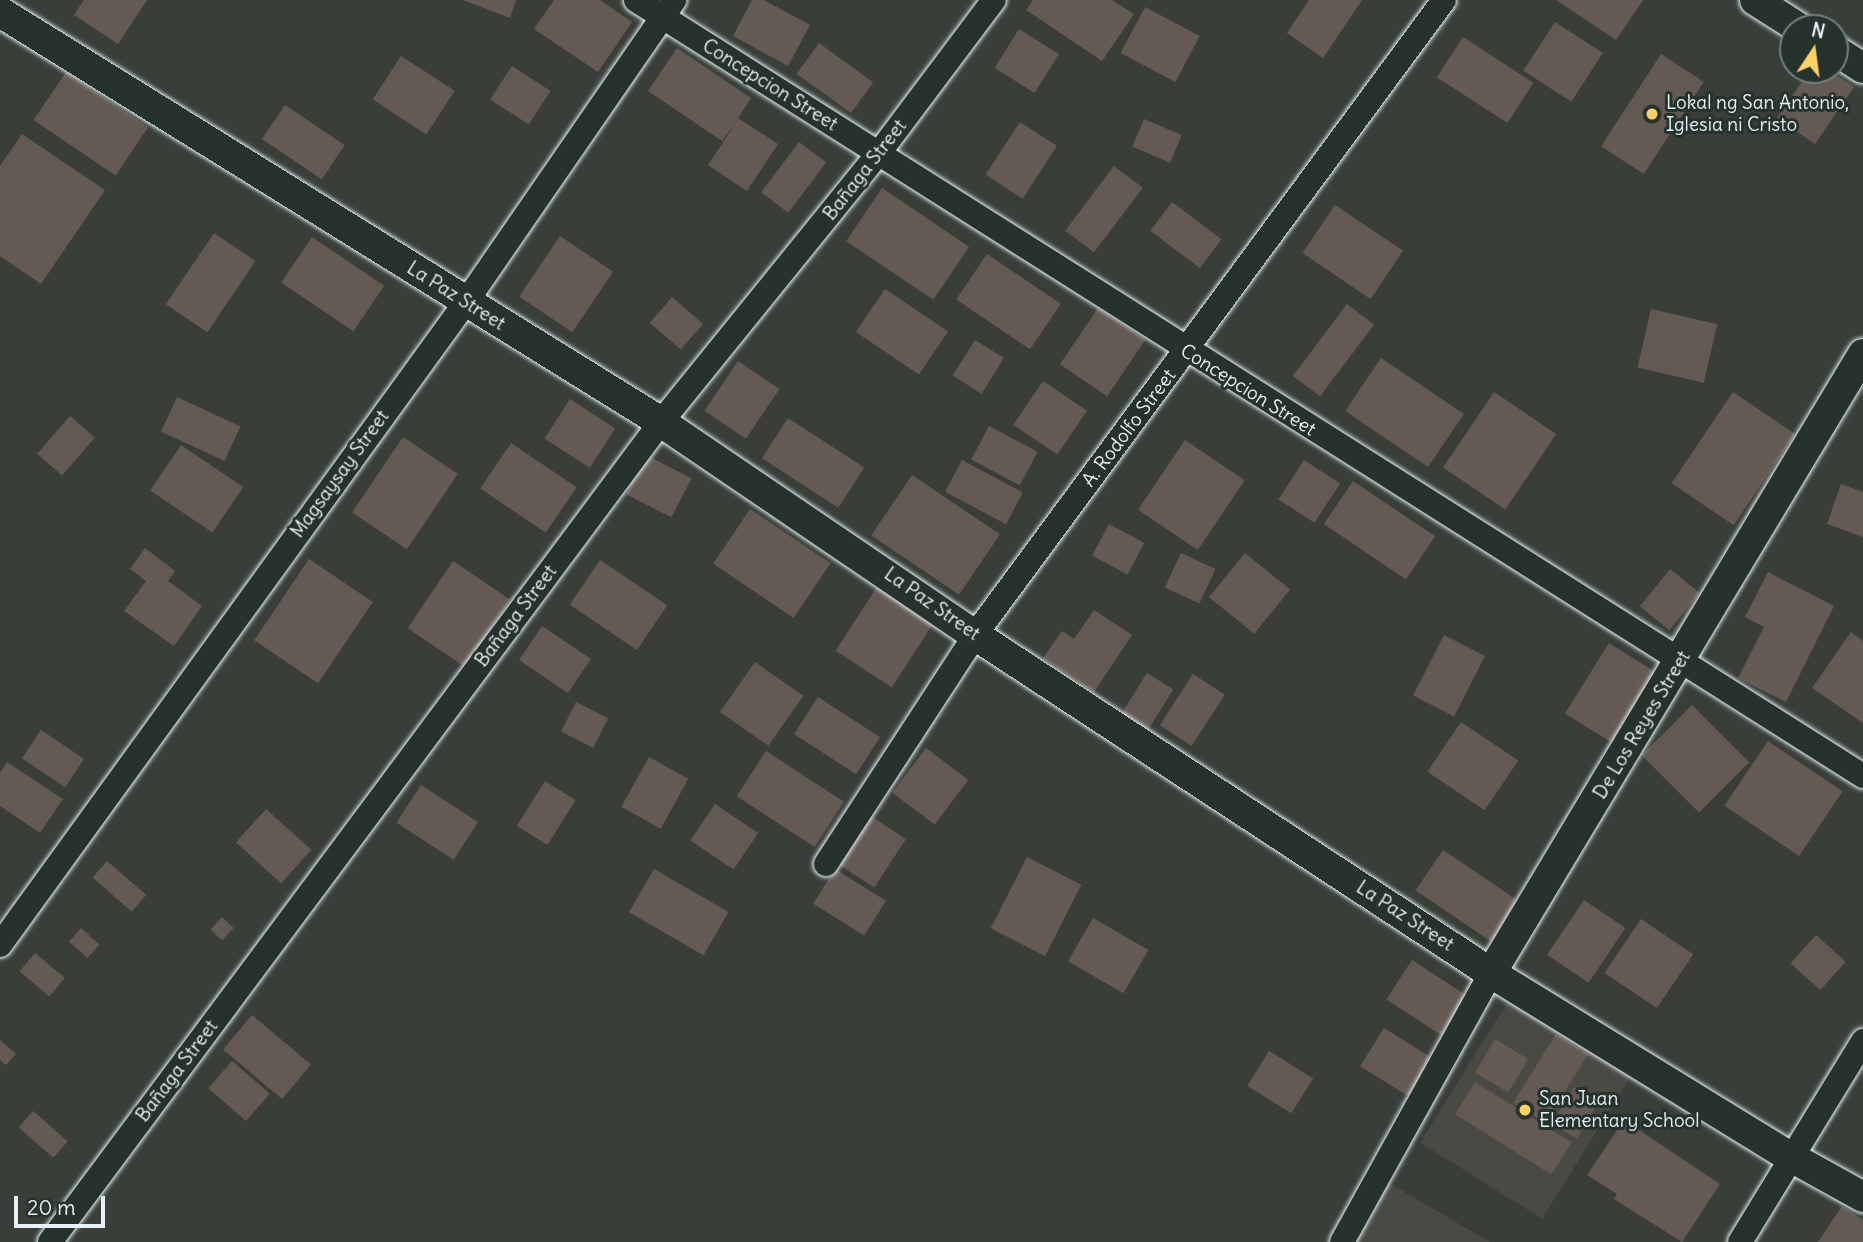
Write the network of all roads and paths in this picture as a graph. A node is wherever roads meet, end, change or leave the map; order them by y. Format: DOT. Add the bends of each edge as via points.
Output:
graph roads {
  1 [pos="636,0"];
  2 [pos="994,0"];
  3 [pos="1444,0"];
  4 [pos="1755,0"];
  5 [pos="669,8"];
  6 [pos="0,12"];
  7 [pos="1779,15"];
  8 [pos="879,153"];
  9 [pos="466,302"];
  10 [pos="1186,351"];
  11 [pos="1863,354"];
  12 [pos="662,422"];
  13 [pos="975,635"];
  14 [pos="1680,663"];
  15 [pos="1863,776"];
  16 [pos="826,864"];
  17 [pos="0,945"];
  18 [pos="1491,973"];
  19 [pos="1863,1041"];
  20 [pos="1789,1156"];
  21 [pos="1863,1197"];
  22 [pos="50,1242"];
  23 [pos="1342,1242"];
  24 [pos="1740,1242"];
  1 -- 5 [label="street, Concepcion Street"];
  2 -- 8 [label="street, Bañaga Street"];
  3 -- 10 [label="street, A. Rodolfo Street"];
  4 -- 7 [label="street"];
  5 -- 8 [label="street, Concepcion Street"];
  5 -- 9 [label="street, Magsaysay Street"];
  6 -- 9 [label="street, La Paz Street"];
  8 -- 10 [label="street, Concepcion Street"];
  8 -- 12 [label="street, Bañaga Street"];
  9 -- 12 [label="street, La Paz Street"];
  9 -- 17 [label="street, Magsaysay Street"];
  10 -- 13 [label="street, A. Rodolfo Street"];
  10 -- 14 [label="street, Concepcion Street"];
  11 -- 14 [label="street, De Los Reyes Street"];
  12 -- 13 [label="street, La Paz Street"];
  12 -- 22 [label="street, Bañaga Street"];
  13 -- 16 [label="street, A. Rodolfo Street"];
  13 -- 18 [label="street, La Paz Street"];
  14 -- 15 [label="street, Concepcion Street"];
  14 -- 18 [label="street, De Los Reyes Street"];
  18 -- 20 [label="street, La Paz Street"];
  18 -- 23 [label="street, De Los Reyes Street"];
  19 -- 20 [label="street"];
  20 -- 21 [label="street, La Paz Street"];
  20 -- 24 [label="street"];
}
